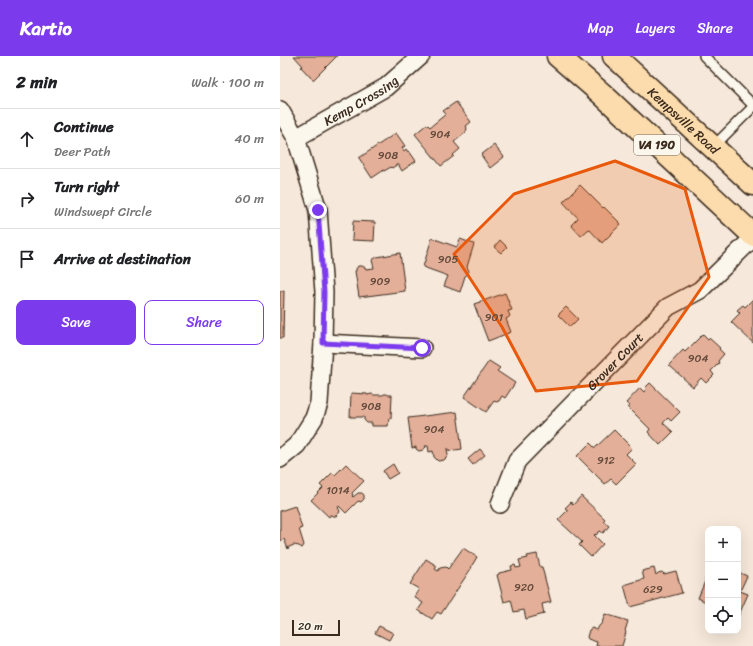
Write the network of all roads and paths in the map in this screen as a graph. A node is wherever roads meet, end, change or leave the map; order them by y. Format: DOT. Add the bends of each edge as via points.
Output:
graph roads {
  1 [pos="421,56"];
  2 [pos="558,56"];
  3 [pos="614,56"];
  4 [pos="704,56"];
  5 [pos="753,106"];
  6 [pos="280,110"];
  7 [pos="296,138"];
  8 [pos="713,147"];
  9 [pos="753,184"];
  10 [pos="753,235"];
  11 [pos="753,238"];
  12 [pos="323,343"];
  13 [pos="422,348"];
  14 [pos="280,459"];
  15 [pos="500,504"];
  1 -- 7 [label="street, Kemp Crossing" via="386,86"];
  2 -- 10 [label="main road, VA 190"];
  3 -- 8 [label="main road, Kempsville Road / VA 190"];
  4 -- 5 [label="lane"];
  5 -- 8 [label="lane"];
  6 -- 7 [label="street"];
  7 -- 12 [label="street" via="318,210 324,292"];
  8 -- 9 [label="main road, Kempsville Road / VA 190"];
  11 -- 15 [label="street, Grover Court" via="700,290 668,306 517,461"];
  12 -- 13 [label="street"];
  12 -- 14 [label="street" via="319,403 314,418 297,445"];
}
